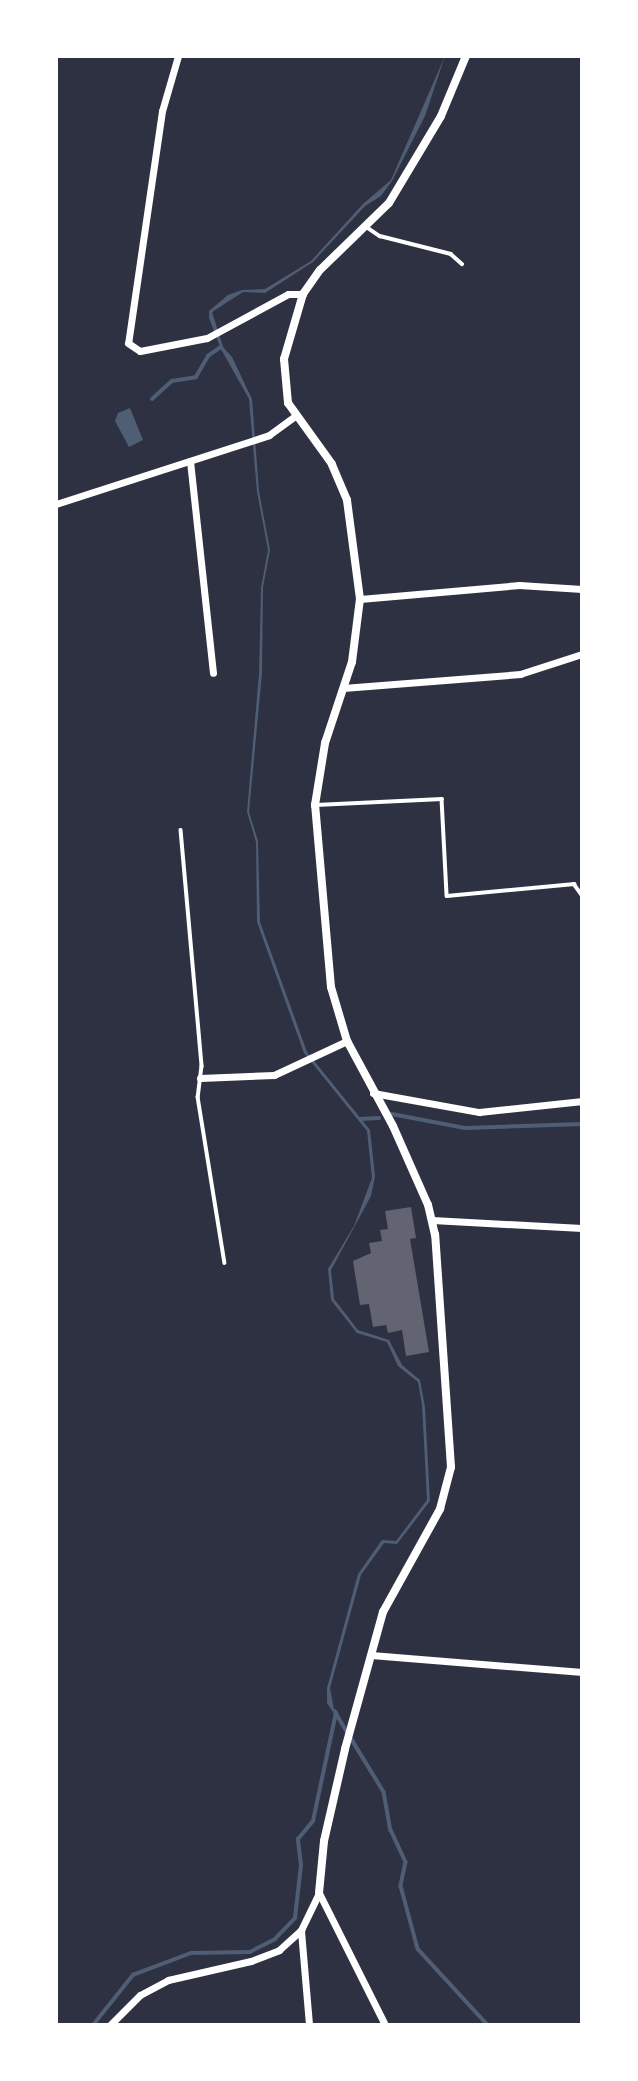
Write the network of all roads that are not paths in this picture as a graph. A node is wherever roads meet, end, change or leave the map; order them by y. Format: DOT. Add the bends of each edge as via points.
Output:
graph roads {
  1 [pos="178,56"];
  2 [pos="466,56"];
  3 [pos="365,226"];
  4 [pos="462,264"];
  5 [pos="303,294"];
  6 [pos="295,416"];
  7 [pos="190,461"];
  8 [pos="56,503"];
  9 [pos="582,589"];
  10 [pos="360,599"];
  11 [pos="582,653"];
  12 [pos="213,673"];
  13 [pos="343,688"];
  14 [pos="315,805"];
  15 [pos="181,830"];
  16 [pos="582,895"];
  17 [pos="347,1041"];
  18 [pos="200,1078"];
  19 [pos="373,1094"];
  20 [pos="582,1101"];
  21 [pos="432,1220"];
  22 [pos="582,1228"];
  23 [pos="225,1264"];
  24 [pos="372,1655"];
  25 [pos="582,1672"];
  26 [pos="318,1893"];
  27 [pos="301,1930"];
  28 [pos="110,2025"];
  29 [pos="309,2025"];
  30 [pos="384,2025"];
  1 -- 5 [label="street" via="162,111 128,343 140,351 207,338 288,294"];
  2 -- 3 [label="street" via="415,164 389,203"];
  3 -- 4 [label="lane" via="380,236 451,254"];
  3 -- 5 [label="street" via="320,270"];
  5 -- 6 [label="street" via="284,359 284,390"];
  6 -- 7 [label="street" via="269,435"];
  6 -- 10 [label="street" via="332,464 344,492"];
  7 -- 8 [label="street"];
  7 -- 12 [label="street"];
  9 -- 10 [label="street" via="519,585"];
  10 -- 13 [label="street" via="357,638"];
  11 -- 13 [label="street" via="520,674"];
  13 -- 14 [label="street" via="325,743"];
  14 -- 16 [label="lane" via="442,799 447,896 574,884"];
  14 -- 17 [label="street" via="328,964"];
  15 -- 18 [label="lane"];
  17 -- 18 [label="street" via="274,1074"];
  17 -- 19 [label="street"];
  18 -- 23 [label="lane" via="203,1142"];
  19 -- 20 [label="street" via="479,1112"];
  19 -- 21 [label="street" via="393,1126"];
  21 -- 22 [label="street"];
  21 -- 24 [label="street" via="439,1256 451,1467 440,1509 383,1612"];
  24 -- 25 [label="street"];
  24 -- 26 [label="street" via="324,1841"];
  26 -- 27 [label="street"];
  26 -- 30 [label="street"];
  27 -- 28 [label="street" via="265,1956 168,1980 140,1995"];
  27 -- 29 [label="street"];
}
